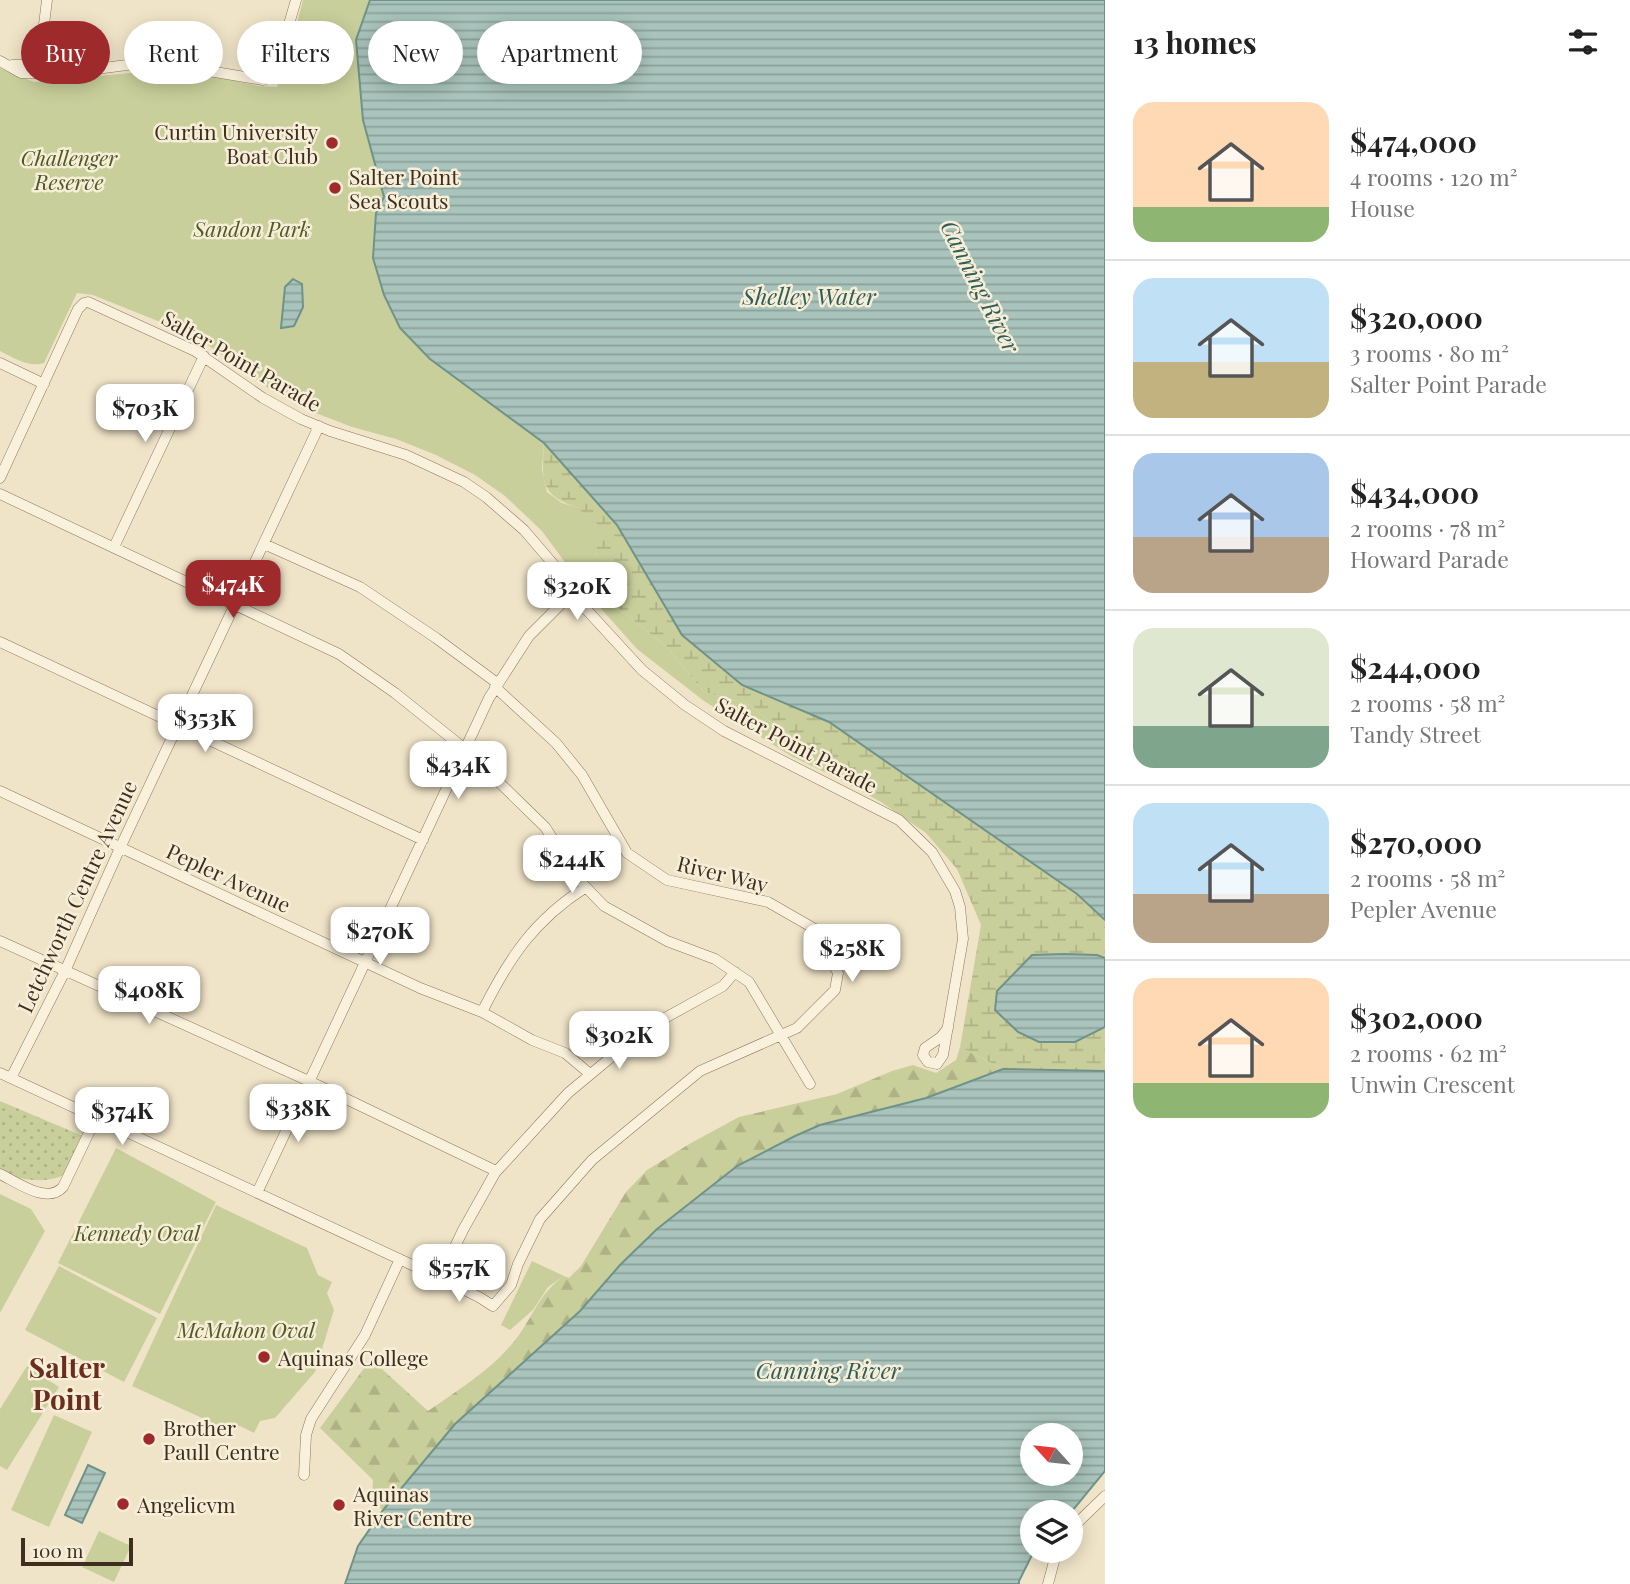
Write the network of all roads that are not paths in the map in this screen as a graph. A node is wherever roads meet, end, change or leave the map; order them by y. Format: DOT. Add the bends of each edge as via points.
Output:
graph roads {
  1 [pos="47,0"];
  2 [pos="296,0"];
  3 [pos="44,21"];
  4 [pos="4,63"];
  5 [pos="110,67"];
  6 [pos="21,73"];
  7 [pos="204,356"];
  8 [pos="0,363"];
  9 [pos="44,384"];
  10 [pos="319,426"];
  11 [pos="0,478"];
  12 [pos="0,494"];
  13 [pos="264,544"];
  14 [pos="114,547"];
  15 [pos="569,596"];
  16 [pos="235,604"];
  17 [pos="0,642"];
  18 [pos="496,685"];
  19 [pos="178,724"];
  20 [pos="465,749"];
  21 [pos="0,791"];
  22 [pos="423,840"];
  23 [pos="120,848"];
  24 [pos="586,887"];
  25 [pos="0,941"];
  26 [pos="366,962"];
  27 [pos="65,971"];
  28 [pos="735,971"];
  29 [pos="482,1012"];
  30 [pos="948,1028"];
  31 [pos="782,1035"];
  32 [pos="0,1073"];
  33 [pos="590,1074"];
  34 [pos="11,1078"];
  35 [pos="311,1082"];
  36 [pos="810,1084"];
  37 [pos="96,1118"];
  38 [pos="496,1171"];
  39 [pos="0,1174"];
  40 [pos="257,1193"];
  41 [pos="400,1259"];
  42 [pos="440,1278"];
  43 [pos="304,1475"];
  44 [pos="1105,1496"];
  45 [pos="1083,1517"];
  46 [pos="1054,1563"];
  47 [pos="1048,1584"];
  1 -- 3 [label="street"];
  2 -- 5 [label="street" via="276,68 268,78 167,64"];
  4 -- 6 [label="street"];
  7 -- 9 [label="street, Salter Point Parade" via="94,303 84,303"];
  7 -- 10 [label="street, Salter Point Parade" via="263,398"];
  7 -- 14 [label="street"];
  8 -- 9 [label="street"];
  9 -- 11 [label="street"];
  10 -- 13 [label="street, Letchworth Centre Avenue"];
  10 -- 15 [label="street, Salter Point Parade" via="406,455 478,491 545,552 569,584"];
  12 -- 14 [label="street"];
  13 -- 16 [label="street, Letchworth Centre Avenue"];
  13 -- 18 [label="street, River Way" via="360,587"];
  14 -- 16 [label="street"];
  15 -- 18 [label="street" via="529,636"];
  15 -- 30 [label="street, Salter Point Parade" via="642,670 685,705 723,731 899,820 932,852 955,891 962,922 961,961"];
  16 -- 19 [label="street, Letchworth Centre Avenue"];
  16 -- 20 [label="street" via="339,654"];
  17 -- 19 [label="street"];
  18 -- 20 [label="street"];
  18 -- 31 [label="street, River Way" via="582,775 630,856 667,880 768,902 815,929 837,971 836,989 797,1028"];
  19 -- 22 [label="street"];
  19 -- 23 [label="street, Letchworth Centre Avenue"];
  20 -- 22 [label="street"];
  20 -- 24 [label="street" via="545,827"];
  21 -- 23 [label="street, Pepler Avenue"];
  22 -- 26 [label="street"];
  23 -- 26 [label="street, Pepler Avenue"];
  23 -- 27 [label="street, Letchworth Centre Avenue"];
  24 -- 28 [label="street" via="604,906 641,928"];
  24 -- 29 [label="street" via="535,928 502,972"];
  25 -- 27 [label="street"];
  26 -- 29 [label="street, Pepler Avenue"];
  26 -- 35 [label="street"];
  27 -- 34 [label="street, Letchworth Centre Avenue"];
  27 -- 35 [label="street"];
  28 -- 31 [label="street" via="753,987"];
  28 -- 33 [label="street" via="723,986 658,1021"];
  29 -- 33 [label="street, Pepler Avenue" via="571,1056"];
  31 -- 36 [label="street"];
  31 -- 42 [label="street, River Way" via="700,1071 592,1160 540,1219 511,1285 493,1306"];
  32 -- 34 [label="street"];
  33 -- 38 [label="street"];
  34 -- 37 [label="street"];
  35 -- 38 [label="street"];
  35 -- 40 [label="street"];
  37 -- 39 [label="street" via="58,1192 45,1195"];
  37 -- 40 [label="street"];
  38 -- 42 [label="street"];
  40 -- 41 [label="street"];
  41 -- 42 [label="street"];
  41 -- 43 [label="street" via="365,1335 311,1419"];
  44 -- 45 [label="street"];
  46 -- 47 [label="street"];
}
